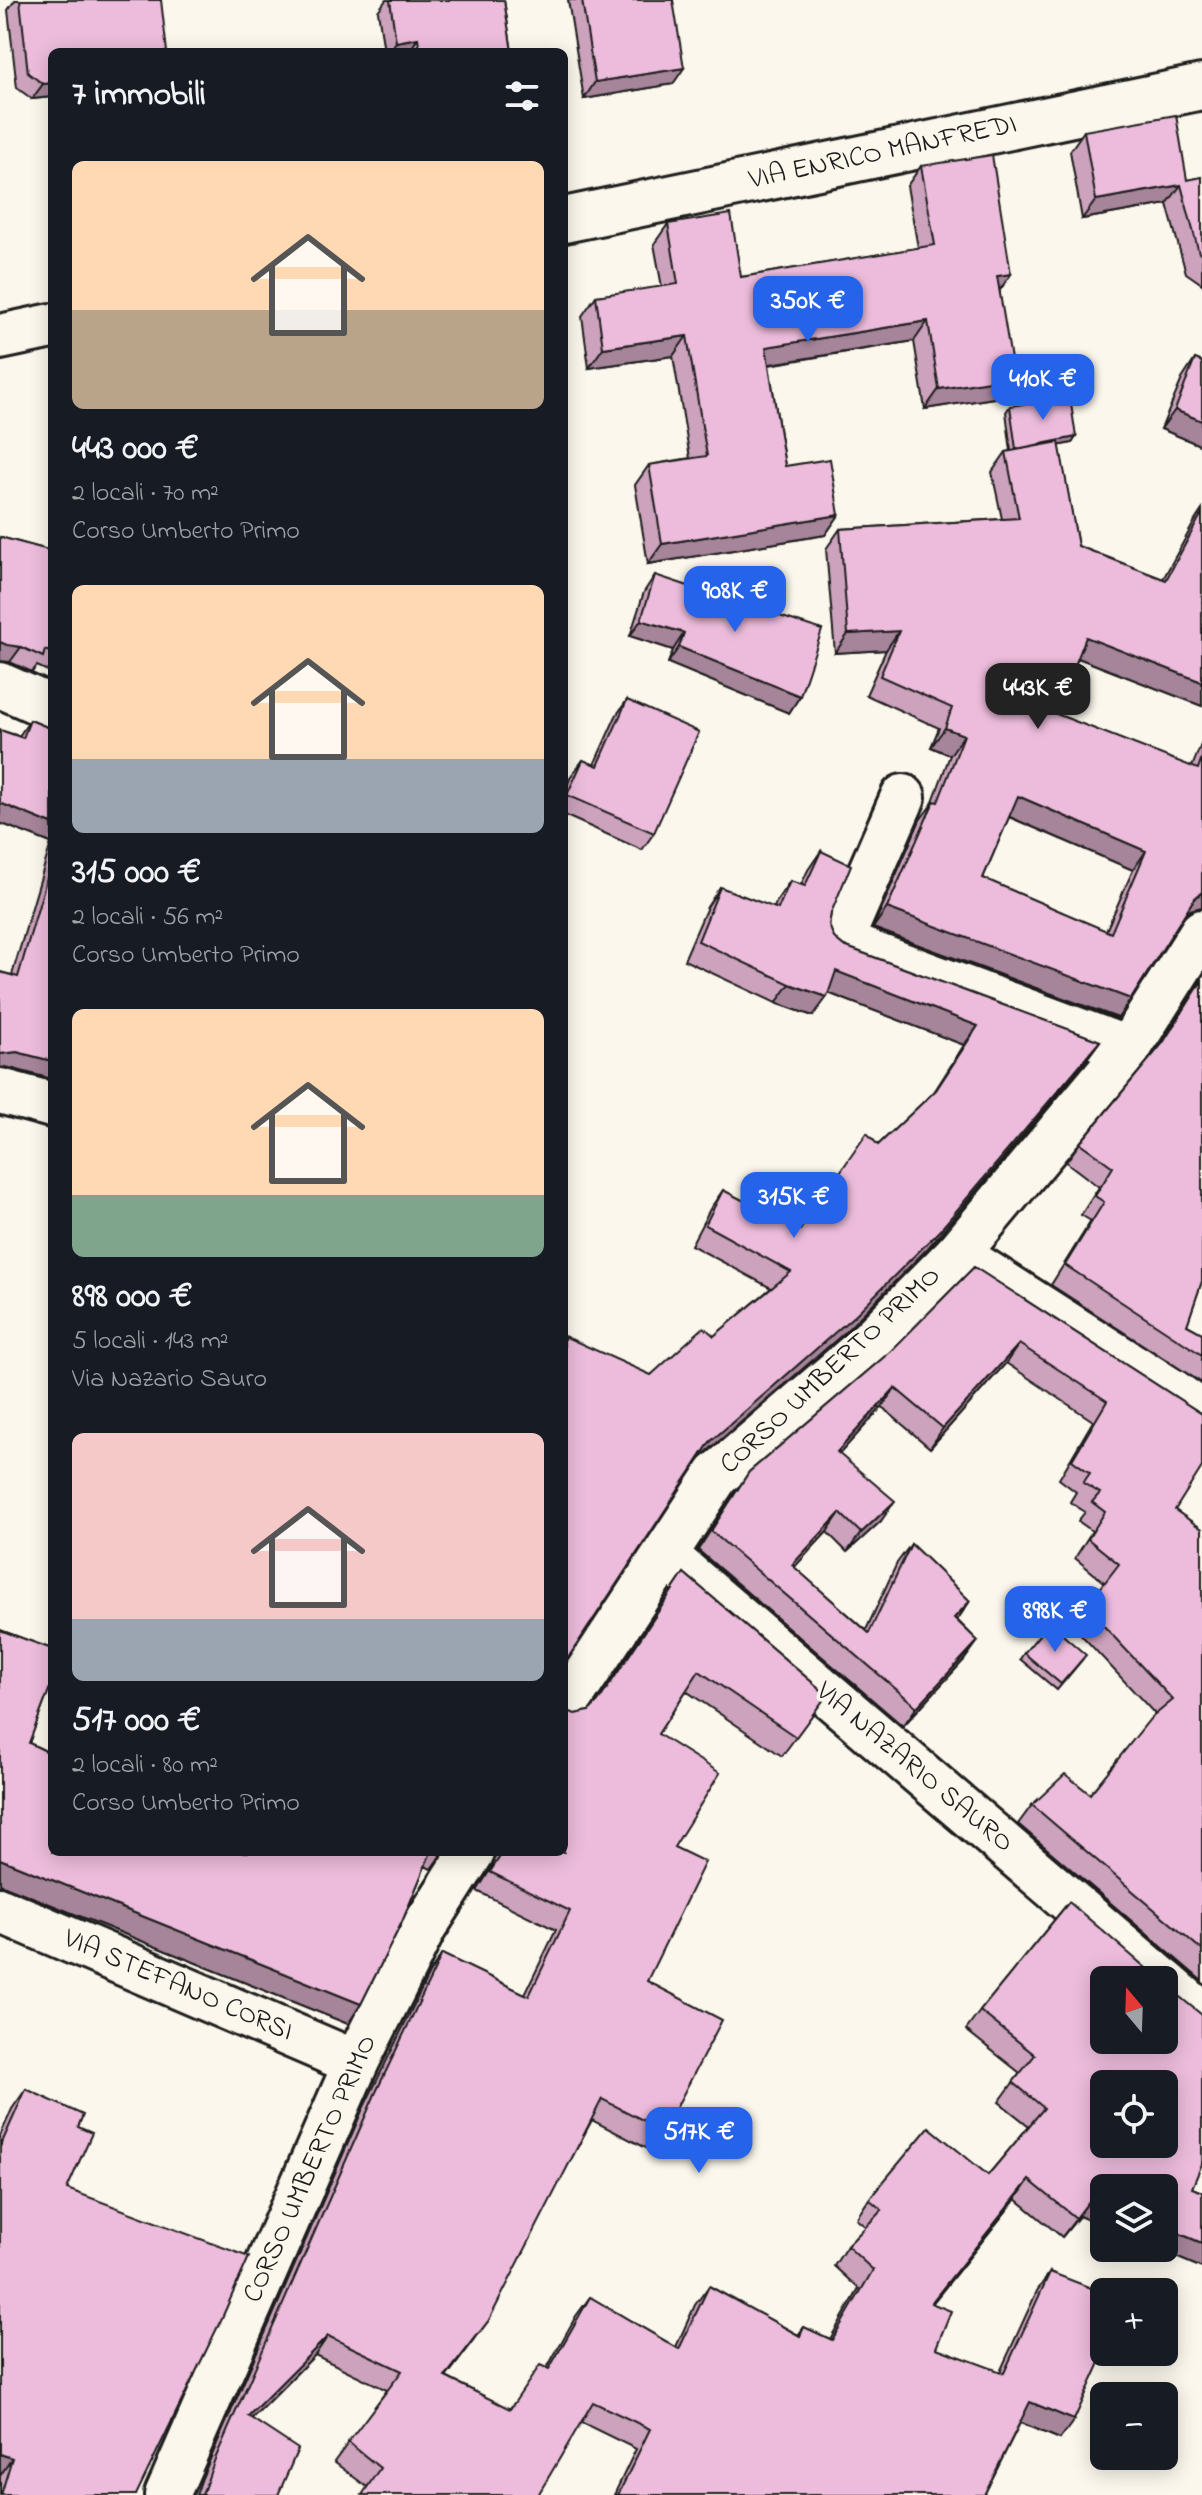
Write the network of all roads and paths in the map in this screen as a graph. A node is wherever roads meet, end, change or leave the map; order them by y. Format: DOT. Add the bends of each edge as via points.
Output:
graph roads {
  1 [pos="1202,87"];
  2 [pos="568,219"];
  3 [pos="48,327"];
  4 [pos="0,337"];
  5 [pos="0,685"];
  6 [pos="48,706"];
  7 [pos="903,797"];
  8 [pos="1202,932"];
  9 [pos="1128,1049"];
  10 [pos="0,1091"];
  11 [pos="48,1104"];
  12 [pos="957,1254"];
  13 [pos="1202,1413"];
  14 [pos="665,1555"];
  15 [pos="568,1702"];
  16 [pos="469,1856"];
  17 [pos="0,1910"];
  18 [pos="1145,1966"];
  19 [pos="1178,1994"];
  20 [pos="1202,2014"];
  21 [pos="356,2063"];
  22 [pos="167,2495"];
  1 -- 2 [label="street, VIA ENRICO MANFREDI"];
  3 -- 4 [label="street"];
  5 -- 6 [label="street"];
  7 -- 9 [label="street" via="840,942"];
  8 -- 9 [label="street, CORSO UMBERTO PRIMO"];
  9 -- 12 [label="street, CORSO UMBERTO PRIMO"];
  10 -- 11 [label="street"];
  12 -- 13 [label="street"];
  12 -- 14 [label="street, CORSO UMBERTO PRIMO" via="860,1352 717,1475"];
  14 -- 15 [label="street, CORSO UMBERTO PRIMO"];
  14 -- 18 [label="street, VIA NAZARIO SAURO"];
  16 -- 21 [label="street, CORSO UMBERTO PRIMO" via="423,1929"];
  17 -- 21 [label="street, VIA STEFANO CORSI"];
  19 -- 20 [label="street, VIA NAZARIO SAURO"];
  21 -- 22 [label="street, CORSO UMBERTO PRIMO"];
}
